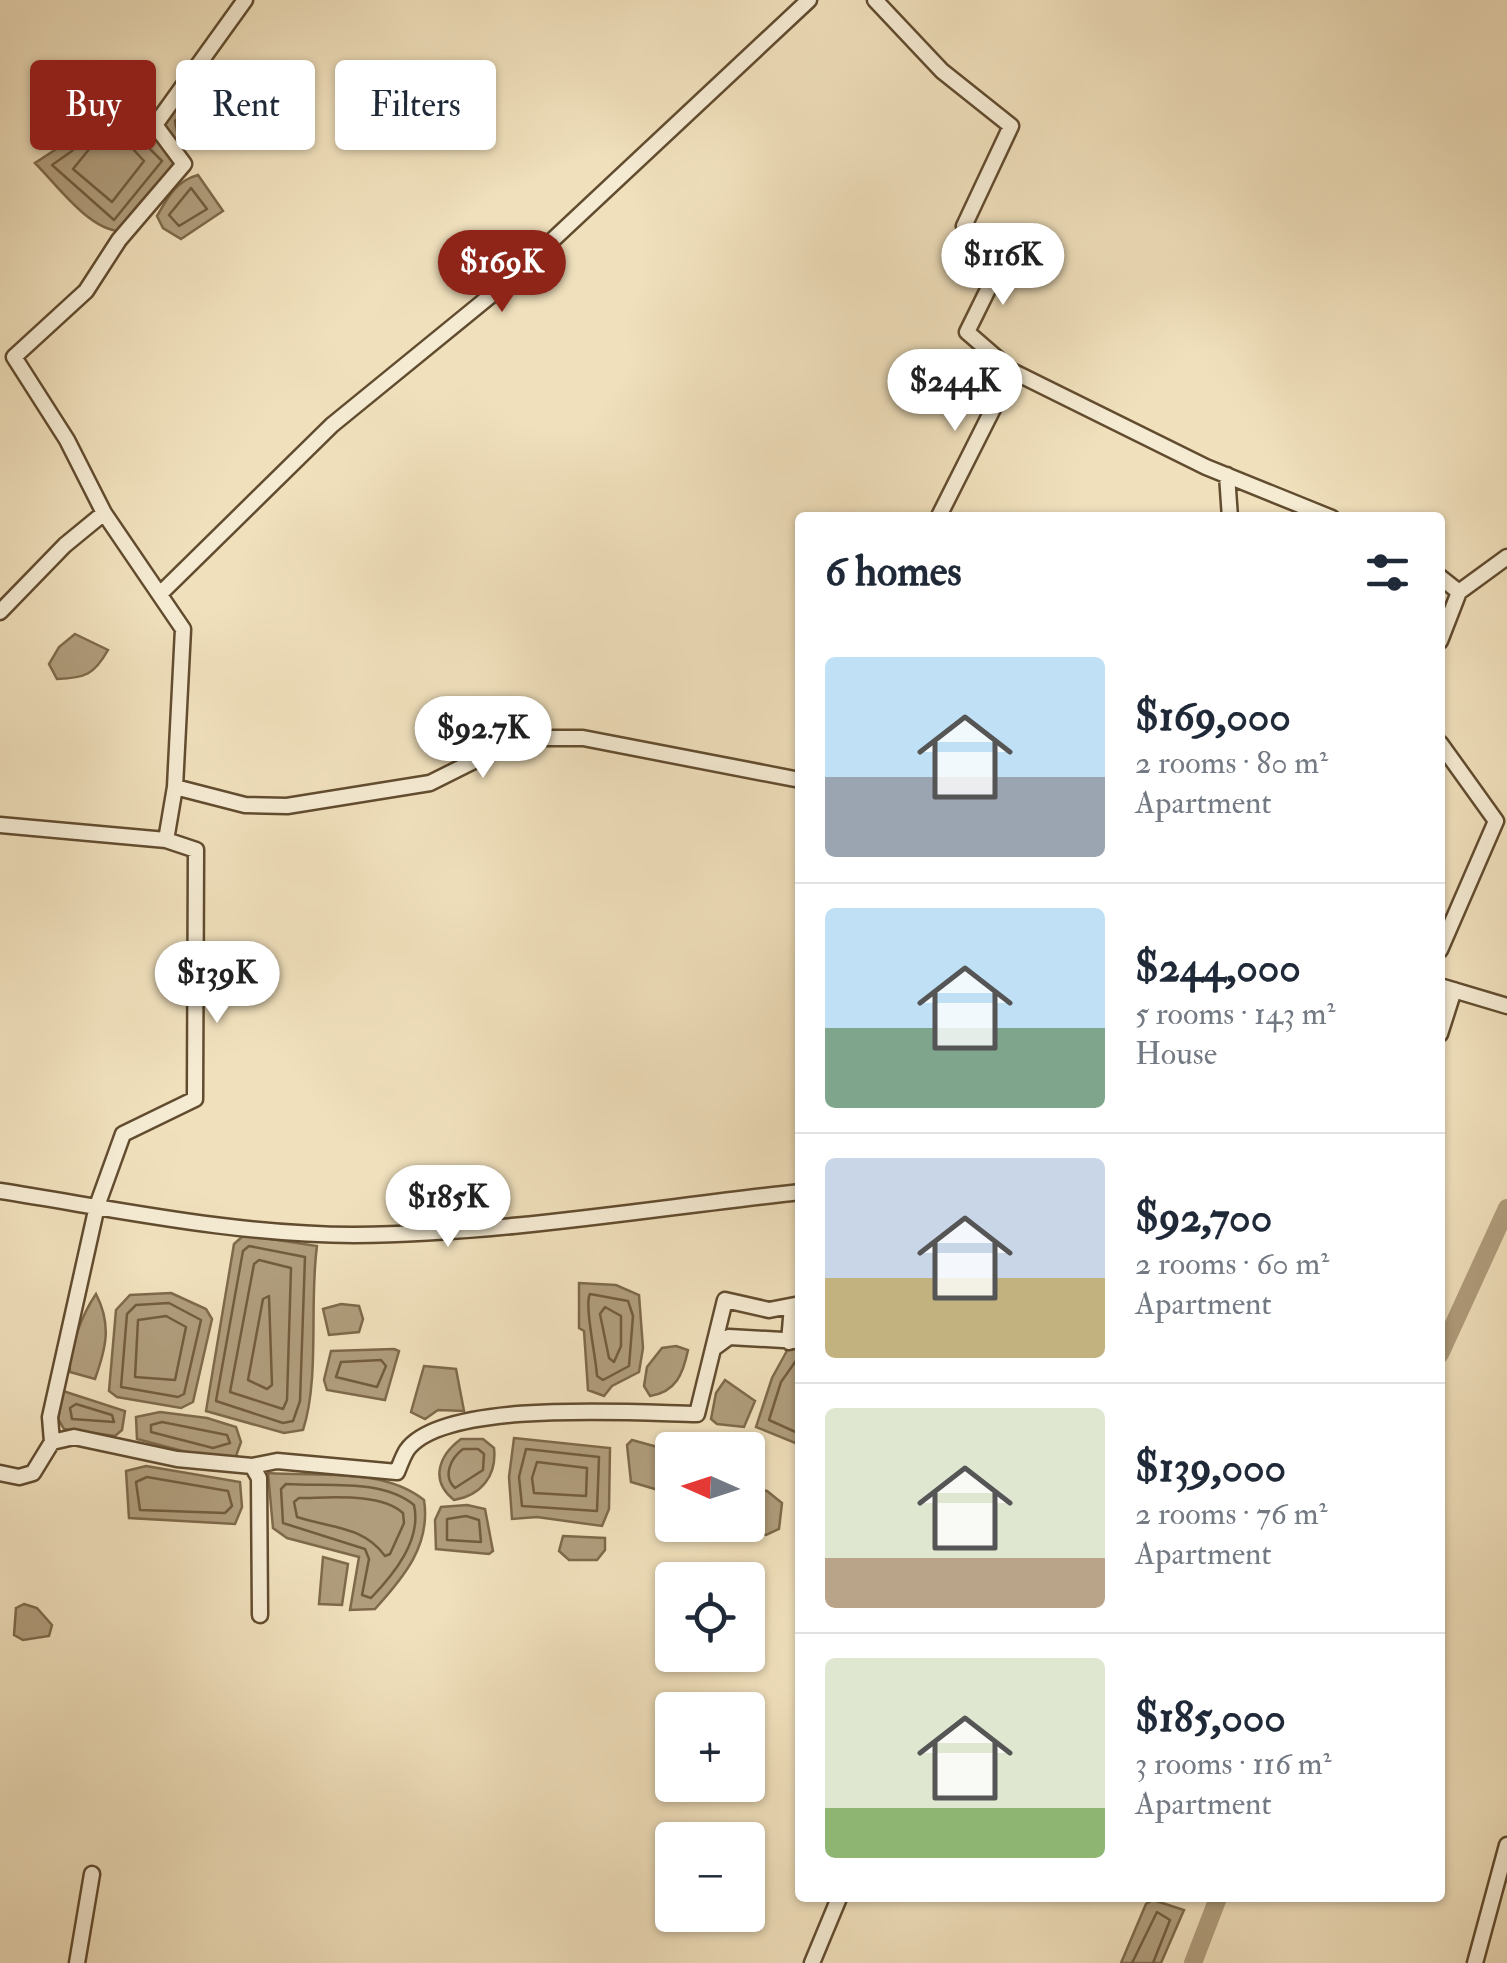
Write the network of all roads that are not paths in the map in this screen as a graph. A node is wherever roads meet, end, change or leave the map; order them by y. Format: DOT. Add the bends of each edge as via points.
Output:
graph roads {
  1 [pos="245,0"];
  2 [pos="809,0"];
  3 [pos="875,0"];
  4 [pos="7,355"];
  5 [pos="1012,371"];
  6 [pos="1227,475"];
  7 [pos="941,512"];
  8 [pos="1230,512"];
  9 [pos="1317,512"];
  10 [pos="104,513"];
  11 [pos="1507,557"];
  12 [pos="1445,581"];
  13 [pos="162,592"];
  14 [pos="1459,592"];
  15 [pos="0,612"];
  16 [pos="1445,628"];
  17 [pos="1445,749"];
  18 [pos="795,779"];
  19 [pos="174,786"];
  20 [pos="1501,822"];
  21 [pos="0,825"];
  22 [pos="166,840"];
  23 [pos="1445,940"];
  24 [pos="1447,988"];
  25 [pos="1507,1006"];
  26 [pos="0,1190"];
  27 [pos="795,1193"];
  28 [pos="97,1206"];
  29 [pos="795,1305"];
  30 [pos="794,1342"];
  31 [pos="714,1348"];
  32 [pos="52,1442"];
  33 [pos="252,1466"];
  34 [pos="0,1473"];
  35 [pos="260,1615"];
  36 [pos="1507,1845"];
  37 [pos="92,1874"];
  38 [pos="837,1902"];
  39 [pos="76,1963"];
  40 [pos="812,1963"];
  41 [pos="1475,1963"];
  1 -- 4 [label="street" via="154,126 184,164 119,240 86,291"];
  2 -- 13 [label="street" via="512,279 332,424"];
  3 -- 5 [label="street" via="942,71 1011,126 964,226 1000,264 967,332"];
  4 -- 10 [label="street" via="67,440"];
  5 -- 6 [label="street"];
  5 -- 7 [label="street"];
  6 -- 8 [label="street"];
  6 -- 9 [label="street"];
  10 -- 13 [label="street"];
  10 -- 15 [label="street"];
  11 -- 14 [label="street"];
  12 -- 14 [label="street"];
  13 -- 19 [label="street" via="183,629"];
  14 -- 16 [label="street"];
  17 -- 20 [label="street"];
  18 -- 19 [label="street" via="583,738 520,738 430,783 287,806 244,804"];
  19 -- 22 [label="street"];
  20 -- 23 [label="street"];
  21 -- 22 [label="street"];
  22 -- 28 [label="street" via="196,850 195,1100 123,1134"];
  24 -- 25 [label="street"];
  26 -- 28 [label="street"];
  27 -- 28 [label="street" via="354,1234"];
  28 -- 32 [label="street" via="50,1417"];
  29 -- 31 [label="street" via="769,1310 725,1300"];
  30 -- 31 [label="street" via="729,1337"];
  31 -- 33 [label="street" via="697,1414 504,1412 434,1432 408,1448 397,1472 277,1461"];
  32 -- 33 [label="street" via="74,1437 177,1460"];
  32 -- 34 [label="street" via="33,1472"];
  33 -- 35 [label="street" via="259,1478"];
  36 -- 41 [label="street"];
  37 -- 39 [label="street"];
  38 -- 40 [label="street"];
}
